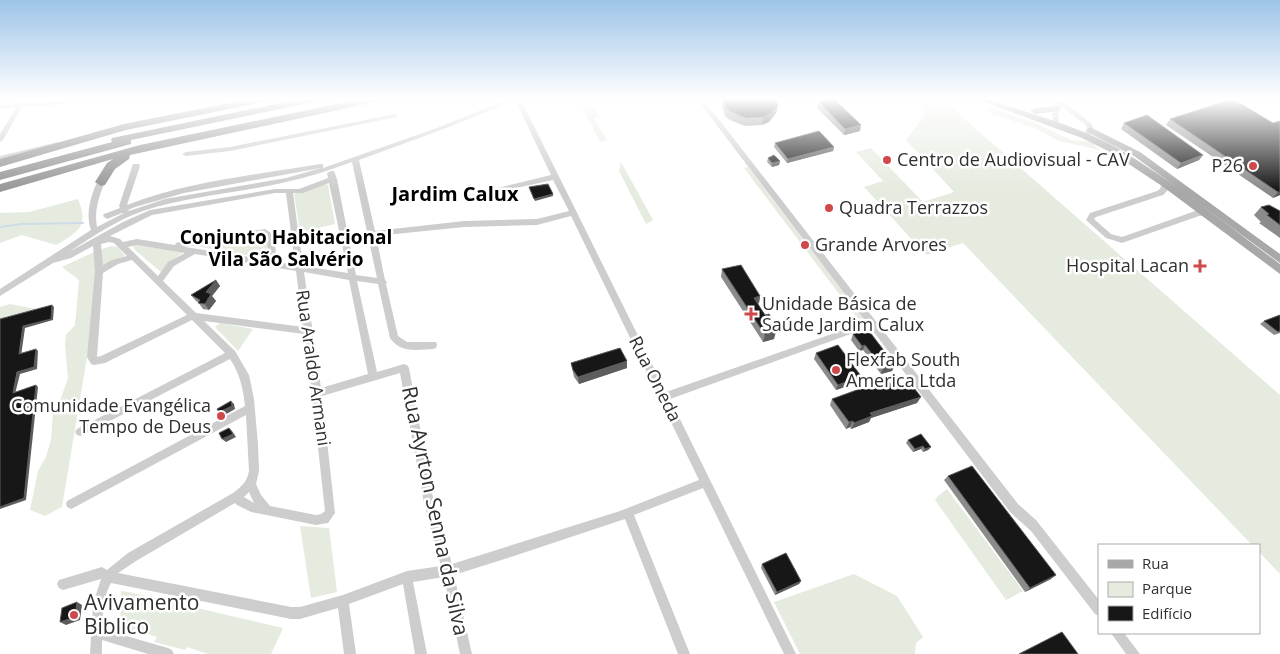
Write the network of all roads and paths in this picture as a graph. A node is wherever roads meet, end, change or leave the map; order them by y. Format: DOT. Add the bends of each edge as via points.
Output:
graph roads {
  1 [pos="119,130"];
  2 [pos="166,130"];
  3 [pos="189,130"];
  4 [pos="229,130"];
  5 [pos="327,130"];
  6 [pos="437,130"];
  7 [pos="533,130"];
  8 [pos="724,130"];
  9 [pos="1056,130"];
  10 [pos="1081,130"];
  11 [pos="1089,130"];
  12 [pos="1088,133"];
  13 [pos="71,142"];
  14 [pos="141,148"];
  15 [pos="186,154"];
  16 [pos="0,158"];
  17 [pos="355,159"];
  18 [pos="0,163"];
  19 [pos="136,166"];
  20 [pos="330,168"];
  21 [pos="63,169"];
  22 [pos="0,172"];
  23 [pos="305,172"];
  24 [pos="0,176"];
  25 [pos="555,177"];
  26 [pos="332,178"];
  27 [pos="101,182"];
  28 [pos="1165,184"];
  29 [pos="0,188"];
  30 [pos="498,190"];
  31 [pos="289,192"];
  32 [pos="125,211"];
  33 [pos="573,213"];
  34 [pos="1205,214"];
  35 [pos="107,216"];
  36 [pos="95,231"];
  37 [pos="372,234"];
  38 [pos="121,245"];
  39 [pos="96,246"];
  40 [pos="170,247"];
  41 [pos="196,251"];
  42 [pos="134,257"];
  43 [pos="1280,258"];
  44 [pos="51,259"];
  45 [pos="273,264"];
  46 [pos="300,269"];
  47 [pos="1280,270"];
  48 [pos="99,272"];
  49 [pos="354,278"];
  50 [pos="158,282"];
  51 [pos="383,282"];
  52 [pos="12,285"];
  53 [pos="0,293"];
  54 [pos="192,316"];
  55 [pos="219,319"];
  56 [pos="879,326"];
  57 [pos="207,331"];
  58 [pos="308,331"];
  59 [pos="433,345"];
  60 [pos="232,354"];
  61 [pos="373,376"];
  62 [pos="317,393"];
  63 [pos="664,397"];
  64 [pos="250,408"];
  65 [pos="80,432"];
  66 [pos="984,469"];
  67 [pos="996,477"];
  68 [pos="706,482"];
  69 [pos="251,484"];
  70 [pos="237,496"];
  71 [pos="71,504"];
  72 [pos="267,510"];
  73 [pos="628,513"];
  74 [pos="1034,527"];
  75 [pos="448,571"];
  76 [pos="108,577"];
  77 [pos="408,577"];
  78 [pos="63,584"];
  79 [pos="342,602"];
  80 [pos="1098,609"];
  81 [pos="98,633"];
  82 [pos="1118,634"];
  83 [pos="96,654"];
  84 [pos="168,654"];
  85 [pos="350,654"];
  86 [pos="421,654"];
  87 [pos="466,654"];
  88 [pos="684,654"];
  89 [pos="790,654"];
  90 [pos="1134,654"];
  1 -- 13 [label="highway"];
  2 -- 22 [label="highway"];
  3 -- 24 [label="highway" via="77,154"];
  4 -- 14 [label="highway"];
  5 -- 15 [label="street" via="230,149"];
  6 -- 17 [label="street, Rua Oneda"];
  7 -- 25 [label="street, Rua Oneda"];
  8 -- 56 [label="street"];
  9 -- 12 [label="main road" via="1077,138"];
  10 -- 12 [label="main road"];
  11 -- 12 [label="street"];
  12 -- 28 [label="main road"];
  12 -- 43 [label="main road" via="1137,154"];
  13 -- 16 [label="street"];
  13 -- 18 [label="highway"];
  14 -- 21 [label="highway"];
  14 -- 27 [label="highway" via="113,163"];
  17 -- 20 [label="street"];
  17 -- 23 [label="street"];
  17 -- 37 [label="street"];
  19 -- 32 [label="street"];
  20 -- 23 [label="street"];
  20 -- 26 [label="street"];
  21 -- 27 [label="highway" via="96,170 101,174"];
  21 -- 29 [label="highway"];
  23 -- 32 [label="street"];
  25 -- 30 [label="street"];
  25 -- 33 [label="street, Rua Oneda"];
  26 -- 31 [label="street" via="305,190"];
  26 -- 49 [label="street"];
  27 -- 36 [label="street" via="93,210"];
  28 -- 34 [label="main road"];
  28 -- 34 [label="street" via="1160,193 1093,215 1090,220 1108,236 1122,240 1198,213"];
  31 -- 39 [label="street" via="275,191 155,212 132,221"];
  31 -- 46 [label="street, Rua Araldo Armani"];
  32 -- 35 [label="street"];
  32 -- 36 [label="street"];
  33 -- 37 [label="street" via="537,222 464,224"];
  33 -- 63 [label="street, Rua Oneda"];
  34 -- 47 [label="main road"];
  36 -- 44 [label="street"];
  37 -- 51 [label="street"];
  38 -- 39 [label="street"];
  38 -- 40 [label="street" via="135,242"];
  38 -- 42 [label="street"];
  39 -- 44 [label="street" via="62,259"];
  39 -- 48 [label="street"];
  39 -- 52 [label="street"];
  40 -- 41 [label="street"];
  40 -- 45 [label="street" via="266,232 270,235"];
  41 -- 45 [label="street"];
  41 -- 50 [label="street" via="171,264"];
  42 -- 48 [label="street" via="115,262"];
  42 -- 50 [label="street"];
  44 -- 52 [label="street"];
  45 -- 46 [label="street"];
  46 -- 49 [label="street"];
  46 -- 58 [label="street, Rua Araldo Armani"];
  48 -- 54 [label="street" via="94,361"];
  49 -- 51 [label="street"];
  49 -- 61 [label="street"];
  50 -- 54 [label="street"];
  51 -- 59 [label="street" via="395,340 406,347"];
  52 -- 53 [label="street"];
  54 -- 55 [label="street"];
  54 -- 57 [label="street"];
  55 -- 57 [label="street" via="210,324"];
  55 -- 58 [label="street"];
  56 -- 63 [label="street"];
  56 -- 66 [label="street"];
  57 -- 60 [label="street"];
  58 -- 62 [label="street, Rua Araldo Armani"];
  60 -- 64 [label="street" via="245,378"];
  60 -- 65 [label="street"];
  61 -- 62 [label="street"];
  61 -- 75 [label="street, Rua Ayrton Senna da Silva" via="404,368 429,504"];
  62 -- 72 [label="street, Rua Araldo Armani" via="330,515 316,520"];
  63 -- 68 [label="street, Rua Oneda"];
  64 -- 69 [label="street" via="254,471"];
  64 -- 71 [label="street"];
  66 -- 67 [label="street"];
  66 -- 74 [label="street" via="1014,508"];
  67 -- 74 [label="street"];
  68 -- 73 [label="street"];
  68 -- 89 [label="street, Rua Oneda"];
  69 -- 70 [label="street"];
  69 -- 72 [label="street"];
  70 -- 72 [label="street" via="244,504"];
  70 -- 76 [label="street" via="132,557"];
  73 -- 75 [label="street"];
  73 -- 88 [label="street"];
  74 -- 80 [label="street"];
  75 -- 77 [label="street"];
  75 -- 87 [label="street, Rua Ayrton Senna da Silva"];
  76 -- 78 [label="street" via="96,573"];
  76 -- 79 [label="street" via="291,613"];
  76 -- 81 [label="street" via="100,598"];
  77 -- 79 [label="street"];
  77 -- 86 [label="street"];
  79 -- 85 [label="street"];
  81 -- 83 [label="street"];
  81 -- 84 [label="street"];
  82 -- 90 [label="street"];
}
